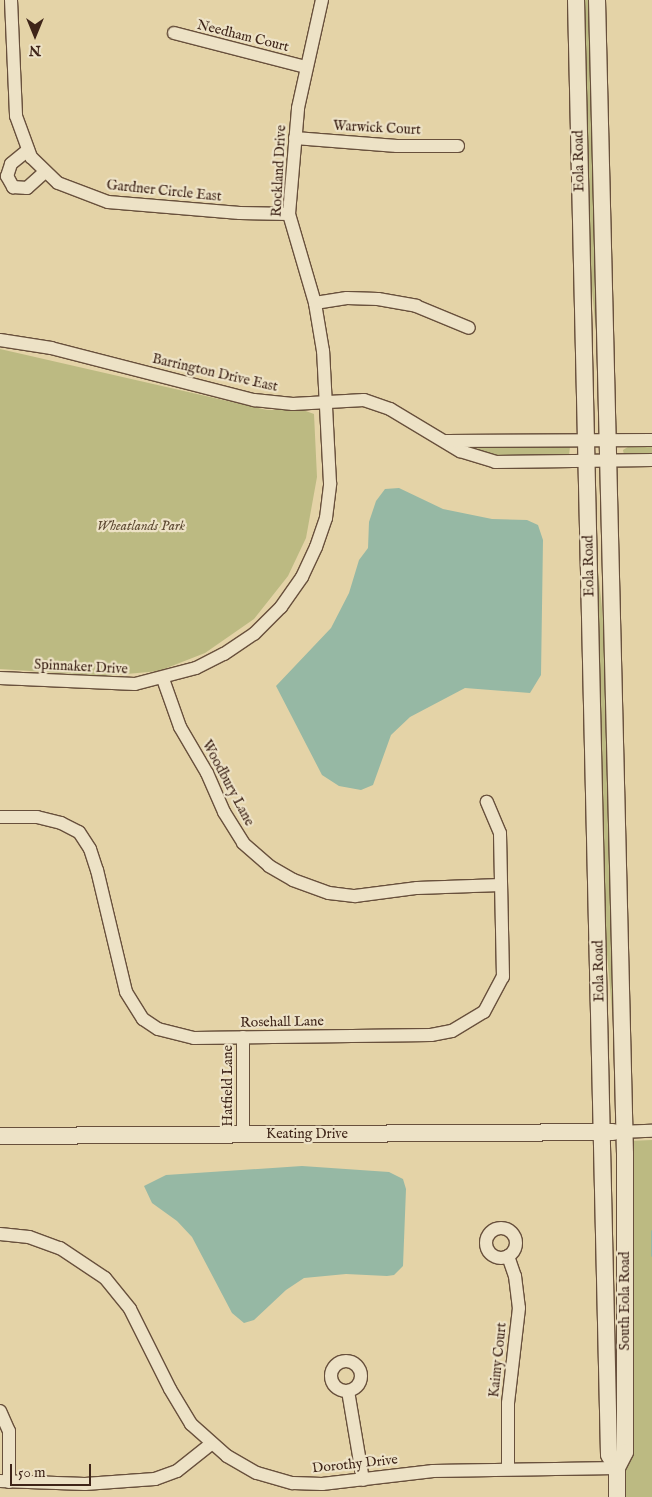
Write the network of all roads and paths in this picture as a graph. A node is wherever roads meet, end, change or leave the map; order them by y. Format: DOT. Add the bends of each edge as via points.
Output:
graph roads {
  1 [pos="11,0"];
  2 [pos="322,0"];
  3 [pos="576,0"];
  4 [pos="597,0"];
  5 [pos="174,34"];
  6 [pos="305,67"];
  7 [pos="295,138"];
  8 [pos="458,146"];
  9 [pos="28,150"];
  10 [pos="45,172"];
  11 [pos="289,214"];
  12 [pos="315,303"];
  13 [pos="469,328"];
  14 [pos="0,340"];
  15 [pos="327,401"];
  16 [pos="586,440"];
  17 [pos="608,440"];
  18 [pos="652,440"];
  19 [pos="446,441"];
  20 [pos="652,460"];
  21 [pos="586,461"];
  22 [pos="608,462"];
  23 [pos="0,678"];
  24 [pos="163,679"];
  25 [pos="487,802"];
  26 [pos="0,816"];
  27 [pos="501,885"];
  28 [pos="243,1037"];
  29 [pos="652,1131"];
  30 [pos="614,1132"];
  31 [pos="242,1134"];
  32 [pos="0,1136"];
  33 [pos="0,1234"];
  34 [pos="508,1256"];
  35 [pos="348,1391"];
  36 [pos="0,1411"];
  37 [pos="211,1444"];
  38 [pos="617,1468"];
  39 [pos="508,1469"];
  40 [pos="363,1480"];
  41 [pos="4,1482"];
  42 [pos="617,1497"];
  1 -- 9 [label="street, Gardner Circle East" via="16,116"];
  2 -- 6 [label="street, Rockland Drive"];
  3 -- 16 [label="street, Eola Road"];
  4 -- 17 [label="street, Eola Road"];
  5 -- 6 [label="street, Needham Court"];
  6 -- 7 [label="street, Rockland Drive"];
  7 -- 8 [label="street, Warwick Court" via="397,146"];
  7 -- 11 [label="street, Rockland Drive"];
  9 -- 10 [label="street, Gardner Circle East"];
  9 -- 10 [label="street" via="11,164 8,176 13,187 27,188"];
  10 -- 11 [label="street, Gardner Circle East" via="70,190 108,202"];
  11 -- 12 [label="street, Rockland Drive"];
  12 -- 13 [label="street" via="347,298 378,299 416,306"];
  12 -- 15 [label="street, Rockland Drive"];
  14 -- 15 [label="street, Barrington Drive East" via="51,348 254,400 293,404"];
  15 -- 19 [label="street, Barrington Drive East" via="377,403"];
  15 -- 24 [label="street, Spinnaker Drive" via="330,483 326,518 302,577 281,607 254,634 224,654"];
  16 -- 17 [label="street, Barrington Drive East"];
  16 -- 19 [label="street, Barrington Drive East"];
  16 -- 21 [label="street, Eola Road"];
  17 -- 18 [label="street, Barrington Drive East"];
  17 -- 22 [label="street, Eola Road"];
  19 -- 21 [label="street, Barrington Drive East" via="460,451 495,462"];
  20 -- 22 [label="street, Barrington Drive East"];
  21 -- 22 [label="street, Barrington Drive East"];
  21 -- 30 [label="street, Eola Road"];
  22 -- 30 [label="street, Eola Road"];
  23 -- 24 [label="street, Spinnaker Drive" via="102,685"];
  24 -- 27 [label="street, Woodbury Lane" via="180,727 207,773 224,812 244,843 269,866 293,880 329,893 355,896 417,888"];
  25 -- 27 [label="street, Rosehall Lane" via="500,833"];
  26 -- 28 [label="street, Rosehall Lane" via="37,817 61,822 79,832 90,849 97,870 126,992 143,1019 174,1035"];
  27 -- 28 [label="street, Rosehall Lane" via="503,977 484,1012 470,1022 452,1031 431,1035"];
  28 -- 31 [label="street, Hatfield Lane"];
  29 -- 30 [label="street"];
  30 -- 31 [label="street, Keating Drive"];
  30 -- 38 [label="street, South Eola Road" via="609,1455"];
  30 -- 38 [label="street, South Eola Road" via="626,1452"];
  31 -- 32 [label="street, Keating Drive"];
  33 -- 37 [label="street, Dorothy Drive" via="30,1238 60,1248 106,1278 130,1309 180,1408"];
  34 -- 39 [label="street, Kaimy Court" via="519,1308 508,1403"];
  35 -- 40 [label="street"];
  36 -- 41 [label="street" via="9,1431"];
  37 -- 40 [label="street, Dorothy Drive" via="242,1466 274,1479 322,1484"];
  37 -- 41 [label="street" via="177,1471 156,1479 85,1484"];
  38 -- 39 [label="street, Dorothy Drive"];
  38 -- 42 [label="street, South Eola Road"];
  39 -- 40 [label="street, Dorothy Drive" via="433,1472"];
}
